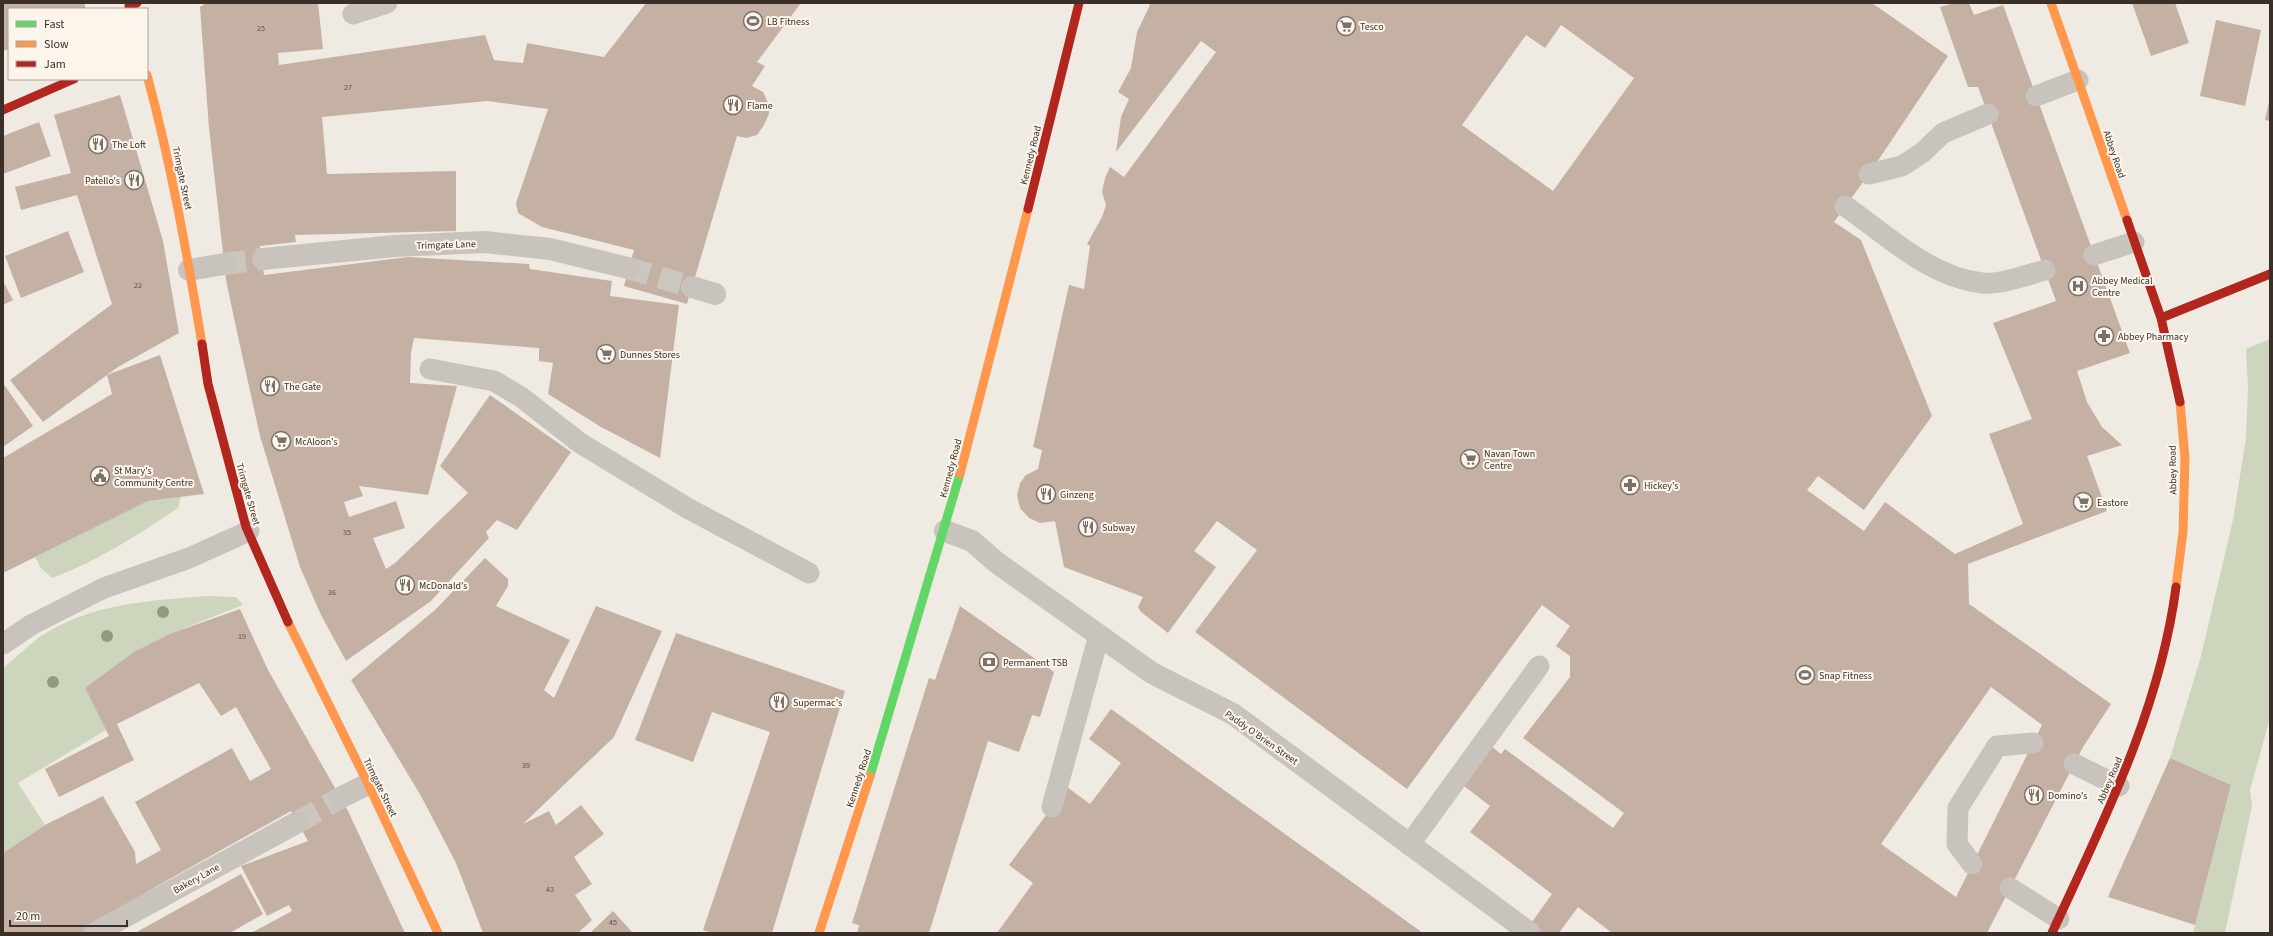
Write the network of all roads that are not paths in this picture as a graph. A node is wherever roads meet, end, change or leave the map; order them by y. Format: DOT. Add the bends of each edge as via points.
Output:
graph roads {
  1 [pos="387,3"];
  2 [pos="1080,3"];
  3 [pos="2051,3"];
  4 [pos="353,14"];
  5 [pos="148,79"];
  6 [pos="72,80"];
  7 [pos="2078,80"];
  8 [pos="2036,96"];
  9 [pos="3,110"];
  10 [pos="1988,114"];
  11 [pos="1869,174"];
  12 [pos="1845,206"];
  13 [pos="2134,242"];
  14 [pos="2094,255"];
  15 [pos="263,259"];
  16 [pos="224,264"];
  17 [pos="628,268"];
  18 [pos="189,270"];
  19 [pos="2045,270"];
  20 [pos="2270,274"];
  21 [pos="692,288"];
  22 [pos="715,294"];
  23 [pos="2161,318"];
  24 [pos="430,369"];
  25 [pos="249,531"];
  26 [pos="944,531"];
  27 [pos="810,573"];
  28 [pos="1099,635"];
  29 [pos="3,644"];
  30 [pos="1539,666"];
  31 [pos="2033,742"];
  32 [pos="2074,764"];
  33 [pos="368,784"];
  34 [pos="2119,786"];
  35 [pos="340,798"];
  36 [pos="1052,807"];
  37 [pos="298,822"];
  38 [pos="1409,845"];
  39 [pos="1972,864"];
  40 [pos="2010,888"];
  41 [pos="2055,926"];
  42 [pos="1519,930"];
  43 [pos="95,933"];
  44 [pos="438,933"];
  45 [pos="819,933"];
  1 -- 4 [label="lane"];
  2 -- 26 [label="street, Kennedy Road" via="986,379"];
  3 -- 7 [label="street, Abbey Road"];
  5 -- 18 [label="street, Trimgate Street" via="160,122"];
  6 -- 9 [label="street"];
  7 -- 8 [label="lane"];
  7 -- 13 [label="street, Abbey Road"];
  10 -- 11 [label="lane" via="1943,133 1922,153 1902,166"];
  12 -- 19 [label="lane" via="1932,267 1952,275 1983,283"];
  13 -- 14 [label="lane"];
  13 -- 23 [label="street, Abbey Road"];
  15 -- 17 [label="street, Trimgate Lane" via="395,246 485,242 550,249"];
  16 -- 18 [label="street"];
  18 -- 25 [label="street, Trimgate Street" via="208,384"];
  20 -- 23 [label="street"];
  21 -- 22 [label="street"];
  23 -- 34 [label="street, Abbey Road" via="2179,396 2185,458 2183,532 2176,590 2156,685"];
  24 -- 27 [label="lane" via="494,381 521,397 593,451 689,509"];
  25 -- 29 [label="lane" via="189,558 104,588 31,625"];
  25 -- 33 [label="street, Trimgate Street" via="288,623"];
  26 -- 28 [label="street, Paddy O'Brien Street" via="972,541 996,562"];
  26 -- 45 [label="street, Kennedy Road" via="881,744"];
  28 -- 36 [label="lane"];
  28 -- 38 [label="street, Paddy O'Brien Street" via="1152,673 1233,714"];
  30 -- 38 [label="lane"];
  31 -- 39 [label="lane" via="1997,746 1958,808 1958,844"];
  32 -- 34 [label="lane"];
  33 -- 35 [label="street"];
  33 -- 44 [label="street, Trimgate Street"];
  34 -- 41 [label="street, Abbey Road"];
  37 -- 43 [label="street, Bakery Lane"];
  38 -- 42 [label="street, Paddy O'Brien Street"];
  40 -- 41 [label="lane"];
}
